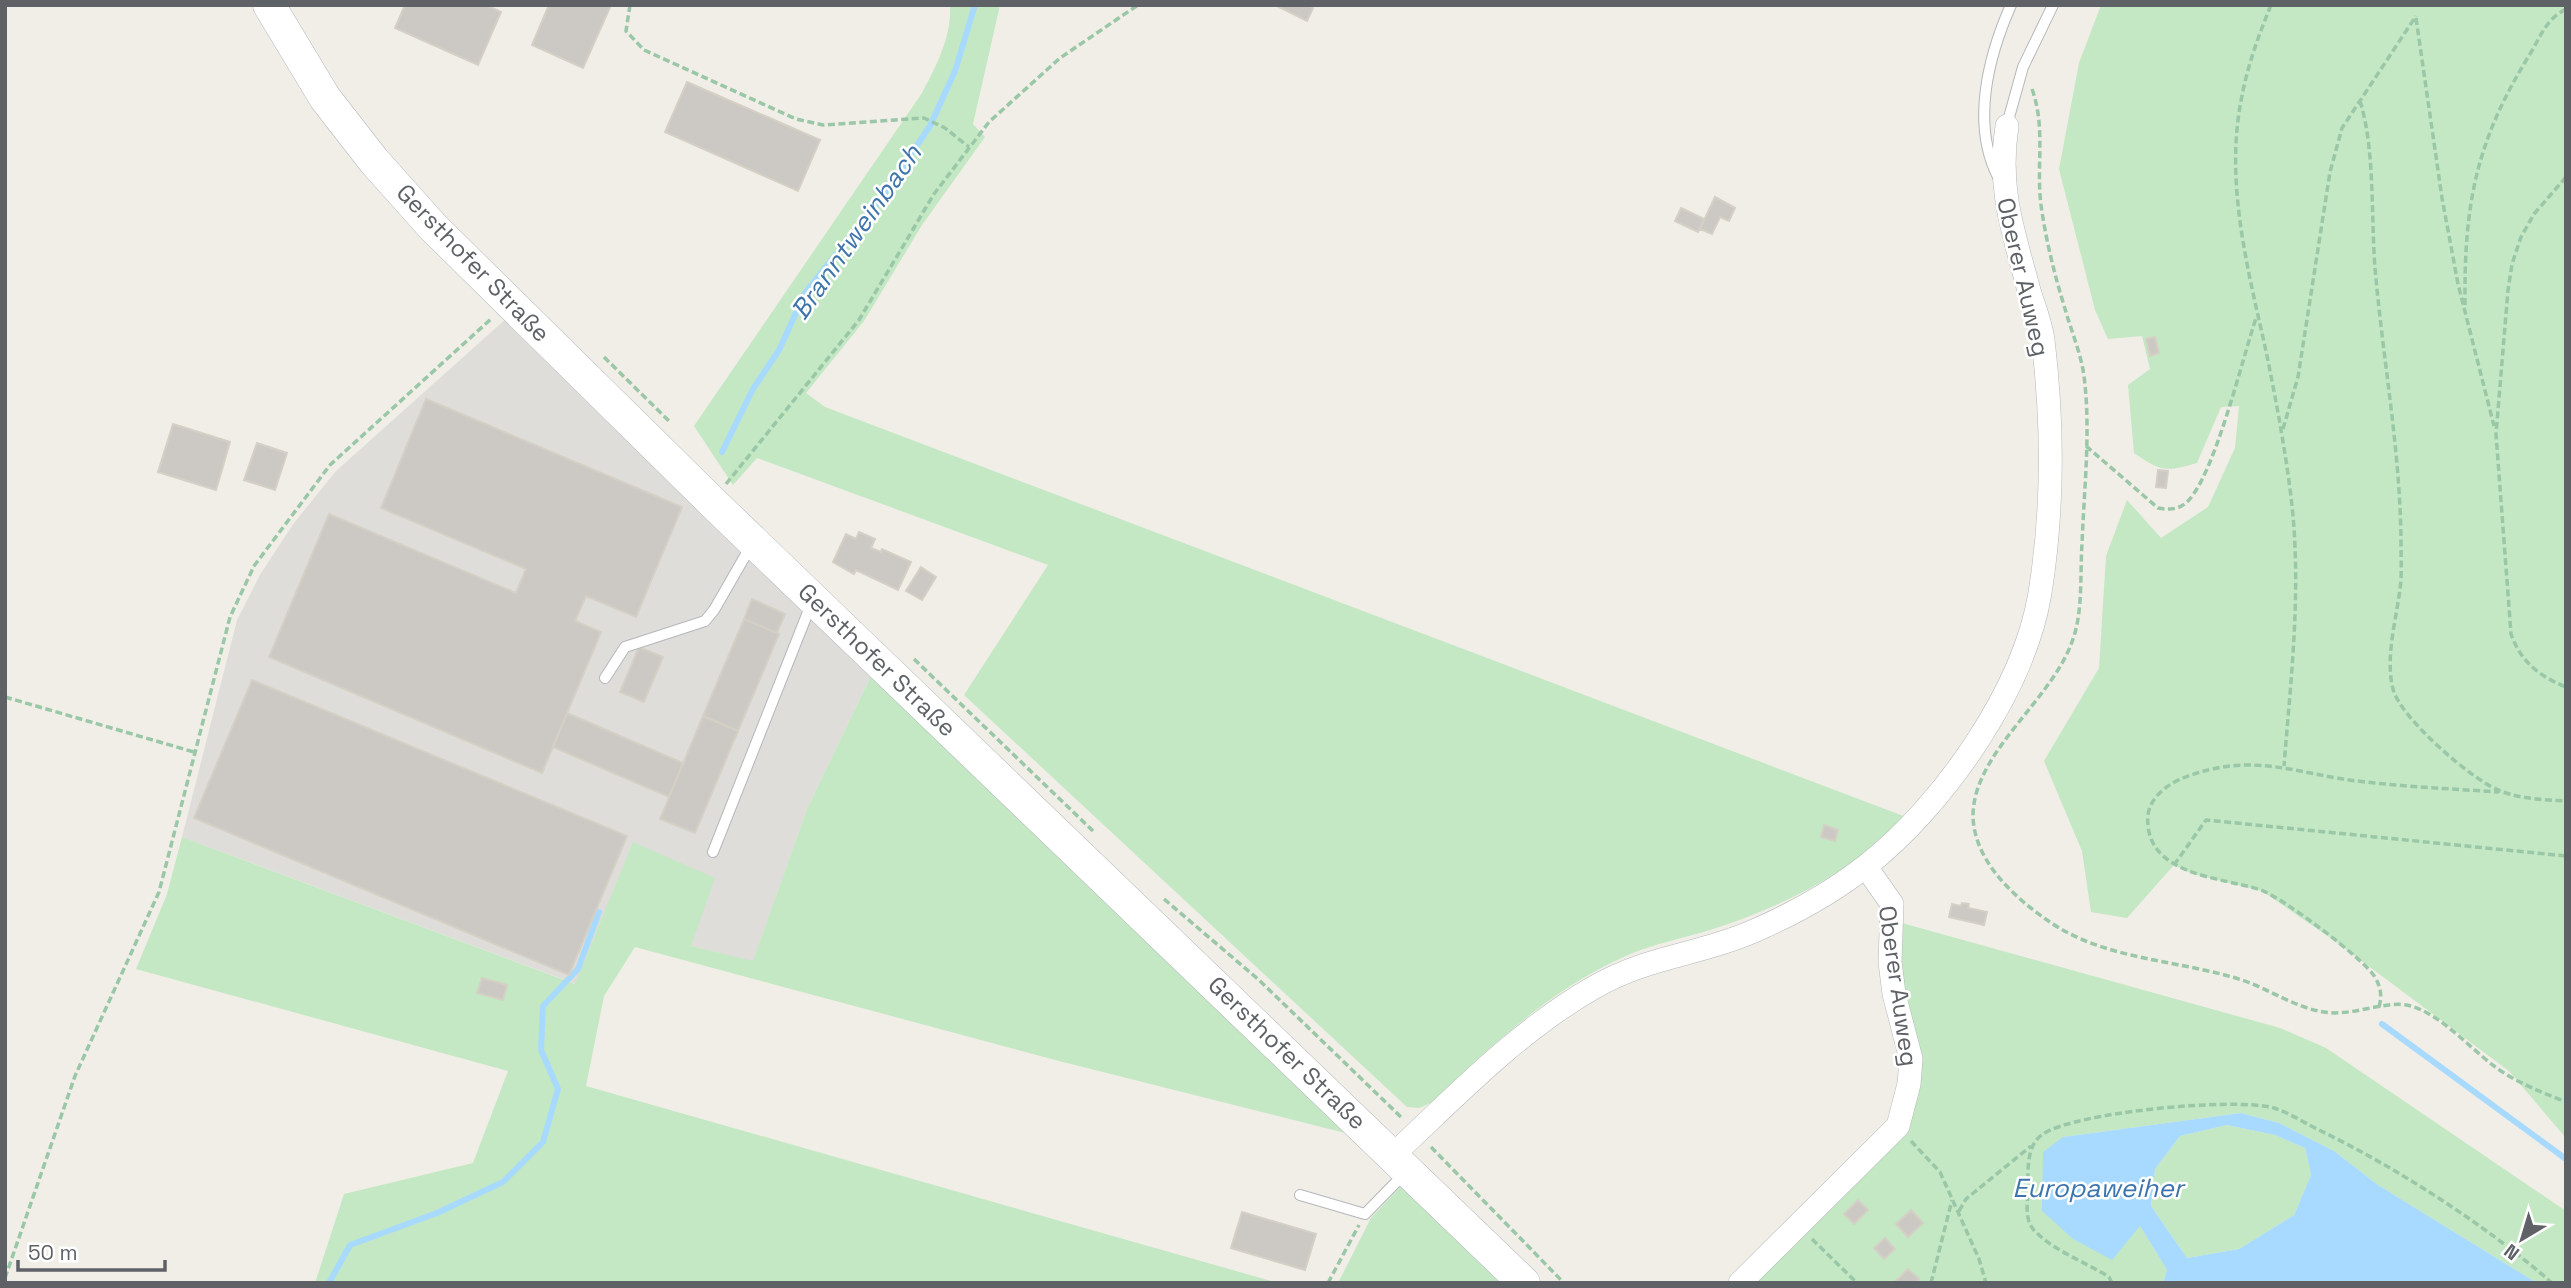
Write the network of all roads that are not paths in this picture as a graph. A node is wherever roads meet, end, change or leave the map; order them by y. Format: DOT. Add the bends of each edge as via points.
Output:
graph roads {
  1 [pos="269,5"];
  2 [pos="2011,5"];
  3 [pos="2053,5"];
  4 [pos="2008,123"];
  5 [pos="2002,186"];
  6 [pos="753,541"];
  7 [pos="813,599"];
  8 [pos="606,678"];
  9 [pos="712,852"];
  10 [pos="1866,867"];
  11 [pos="1401,1162"];
  12 [pos="1300,1195"];
  13 [pos="1524,1283"];
  14 [pos="1740,1283"];
  1 -- 6 [label="main road, Gersthofer Straße" via="325,98 433,227 509,302 718,487"];
  2 -- 5 [label="lane, Oberer Auweg" via="1987,78 1984,117 1990,162"];
  3 -- 4 [label="lane" via="2023,68"];
  4 -- 5 [label="street, Oberer Auweg"];
  5 -- 10 [label="street, Oberer Auweg" via="2043,337 2051,473 2039,595 2014,676 1971,751 1909,827"];
  6 -- 7 [label="main road, Gersthofer Straße"];
  6 -- 8 [label="lane" via="705,621 625,648"];
  7 -- 9 [label="lane"];
  7 -- 11 [label="main road, Gersthofer Straße"];
  10 -- 11 [label="street" via="1750,933 1636,965 1593,988 1516,1042 1417,1132"];
  10 -- 14 [label="street, Oberer Auweg" via="1892,904 1893,983 1911,1059 1898,1126"];
  11 -- 12 [label="lane" via="1366,1214"];
  11 -- 13 [label="main road, Gersthofer Straße"];
}
